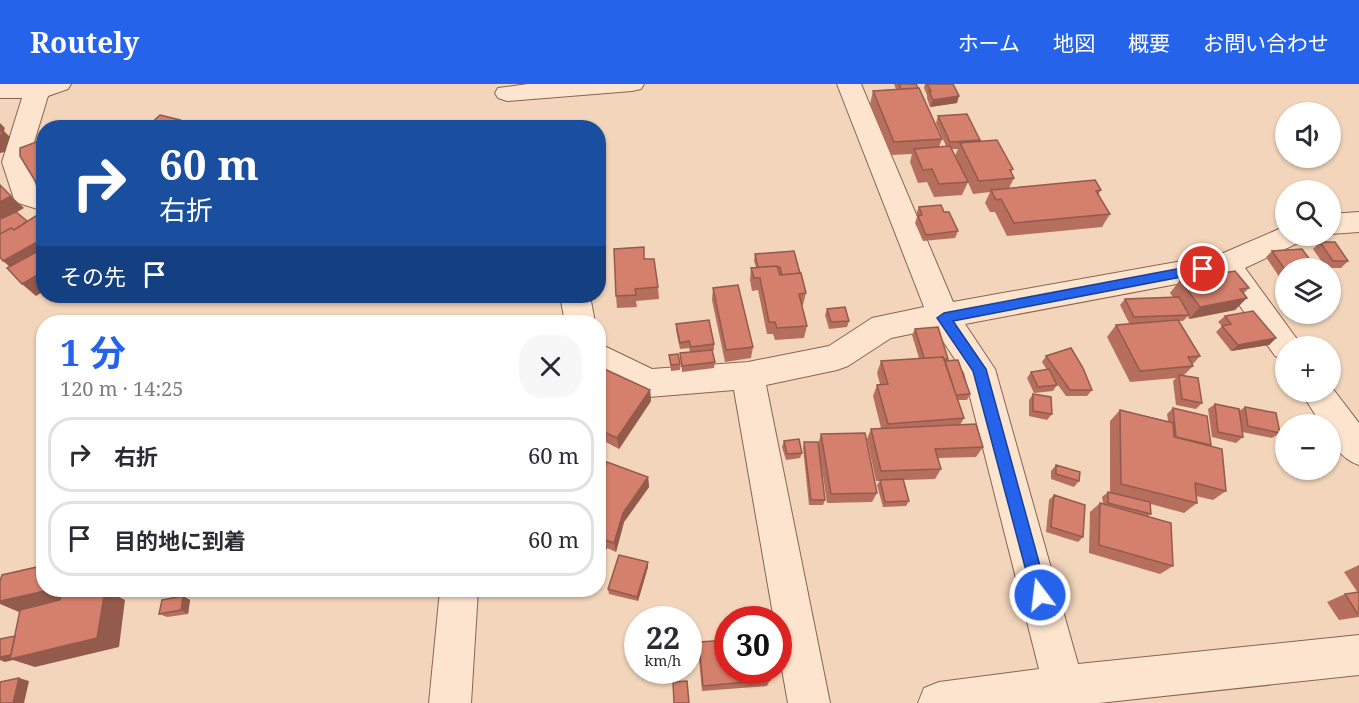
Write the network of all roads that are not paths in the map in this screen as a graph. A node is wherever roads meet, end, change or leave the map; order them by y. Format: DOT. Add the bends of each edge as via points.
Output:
graph roads {
  1 [pos="633,84"];
  2 [pos="849,84"];
  3 [pos="48,87"];
  4 [pos="0,91"];
  5 [pos="507,93"];
  6 [pos="36,199"];
  7 [pos="1359,222"];
  8 [pos="1341,223"];
  9 [pos="1275,242"];
  10 [pos="1226,264"];
  11 [pos="944,318"];
  12 [pos="1278,336"];
  13 [pos="606,360"];
  14 [pos="748,375"];
  15 [pos="1324,402"];
  16 [pos="1359,450"];
  17 [pos="458,597"];
  18 [pos="1359,655"];
  19 [pos="1068,694"];
  20 [pos="450,703"];
  21 [pos="809,703"];
  22 [pos="939,703"];
  1 -- 5 [label="street"];
  2 -- 11 [label="street"];
  3 -- 4 [label="street"];
  3 -- 6 [label="street" via="15,162 25,195"];
  7 -- 8 [label="street"];
  9 -- 10 [label="street"];
  10 -- 11 [label="street"];
  10 -- 12 [label="street"];
  11 -- 14 [label="street" via="883,327 837,357"];
  11 -- 19 [label="street" via="979,369"];
  13 -- 14 [label="street" via="649,383"];
  14 -- 21 [label="street"];
  15 -- 16 [label="street"];
  17 -- 20 [label="street"];
  18 -- 19 [label="street"];
  19 -- 22 [label="street"];
}
